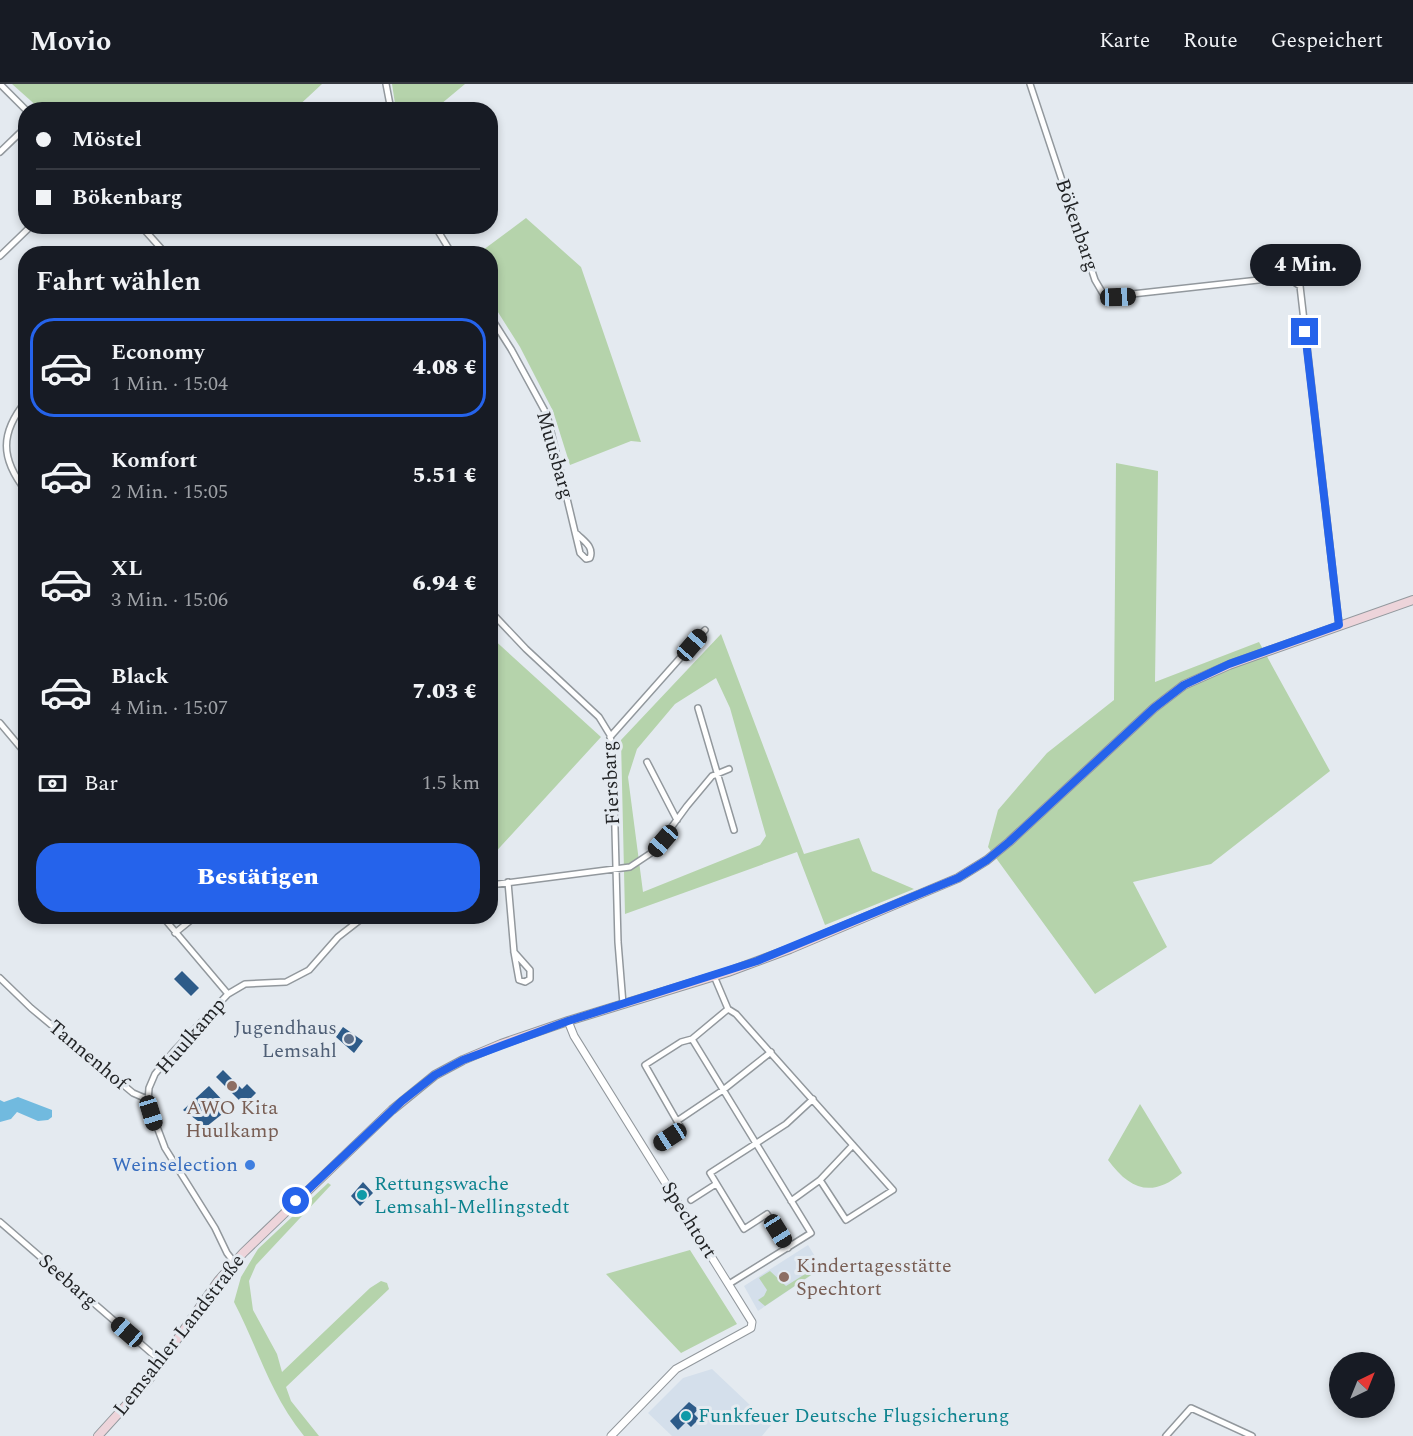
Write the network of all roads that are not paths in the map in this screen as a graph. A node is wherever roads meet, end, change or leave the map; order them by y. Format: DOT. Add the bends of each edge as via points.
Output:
graph roads {
  1 [pos="0,84"];
  2 [pos="386,84"];
  3 [pos="1030,84"];
  4 [pos="18,102"];
  5 [pos="389,102"];
  6 [pos="18,135"];
  7 [pos="0,152"];
  8 [pos="23,234"];
  9 [pos="148,234"];
  10 [pos="159,246"];
  11 [pos="0,256"];
  12 [pos="498,329"];
  13 [pos="18,409"];
  14 [pos="1,444"];
  15 [pos="18,480"];
  16 [pos="578,534"];
  17 [pos="1413,600"];
  18 [pos="498,619"];
  19 [pos="1339,625"];
  20 [pos="705,630"];
  21 [pos="698,708"];
  22 [pos="0,723"];
  23 [pos="610,737"];
  24 [pos="18,744"];
  25 [pos="647,762"];
  26 [pos="729,769"];
  27 [pos="718,773"];
  28 [pos="677,820"];
  29 [pos="734,830"];
  30 [pos="615,869"];
  31 [pos="508,882"];
  32 [pos="498,884"];
  33 [pos="168,924"];
  34 [pos="186,924"];
  35 [pos="355,924"];
  36 [pos="175,933"];
  37 [pos="514,951"];
  38 [pos="714,976"];
  39 [pos="0,978"];
  40 [pos="228,994"];
  41 [pos="623,1004"];
  42 [pos="728,1010"];
  43 [pos="568,1021"];
  44 [pos="692,1039"];
  45 [pos="771,1052"];
  46 [pos="723,1090"];
  47 [pos="147,1098"];
  48 [pos="813,1099"];
  49 [pos="677,1121"];
  50 [pos="657,1144"];
  51 [pos="756,1144"];
  52 [pos="854,1145"];
  53 [pos="820,1180"];
  54 [pos="716,1184"];
  55 [pos="691,1200"];
  56 [pos="791,1200"];
  57 [pos="0,1222"];
  58 [pos="788,1248"];
  59 [pos="234,1262"];
  60 [pos="729,1284"];
  61 [pos="163,1363"];
  62 [pos="98,1436"];
  63 [pos="611,1436"];
  64 [pos="1166,1436"];
  65 [pos="1252,1436"];
  1 -- 4 [label="street"];
  2 -- 5 [label="street"];
  3 -- 19 [label="street, Bökenbarg" via="1095,280 1105,297 1286,277 1300,286"];
  6 -- 7 [label="street"];
  8 -- 11 [label="street"];
  9 -- 10 [label="street"];
  12 -- 16 [label="street, Muusbarg" via="547,415"];
  13 -- 14 [label="street" via="3,429"];
  14 -- 15 [label="street" via="6,463"];
  17 -- 19 [label="main road, Lemsahler Landstraße"];
  18 -- 23 [label="street, Fiersbarg" via="591,709"];
  19 -- 38 [label="main road, Lemsahler Landstraße" via="1229,664 1184,685 973,870 790,949"];
  20 -- 23 [label="street"];
  21 -- 27 [label="street"];
  22 -- 24 [label="street"];
  23 -- 30 [label="street, Fiersbarg"];
  25 -- 28 [label="street"];
  26 -- 27 [label="street"];
  27 -- 28 [label="street"];
  27 -- 29 [label="street"];
  28 -- 30 [label="street" via="654,851 630,867"];
  30 -- 31 [label="street"];
  30 -- 41 [label="street, Fiersbarg"];
  31 -- 32 [label="street"];
  31 -- 37 [label="street"];
  33 -- 36 [label="street"];
  34 -- 36 [label="street"];
  35 -- 40 [label="street, Huulkamp" via="309,970 286,982 245,984"];
  36 -- 40 [label="street"];
  37 -- 37 [label="street" via="519,980 525,982 530,979 530,970"];
  38 -- 41 [label="main road, Lemsahler Landstraße"];
  38 -- 42 [label="street"];
  39 -- 47 [label="street, Tannenhof" via="127,1088"];
  40 -- 47 [label="street, Huulkamp" via="155,1074"];
  41 -- 43 [label="main road, Lemsahler Landstraße"];
  42 -- 44 [label="street"];
  42 -- 45 [label="street"];
  43 -- 59 [label="main road, Lemsahler Landstraße" via="483,1051 422,1085"];
  43 -- 60 [label="street, Spechtort" via="579,1045"];
  44 -- 46 [label="street"];
  44 -- 49 [label="street" via="645,1065"];
  45 -- 46 [label="street"];
  45 -- 48 [label="street"];
  46 -- 49 [label="street"];
  46 -- 51 [label="street"];
  47 -- 59 [label="street, Tannenhof" via="167,1153"];
  48 -- 51 [label="street"];
  48 -- 52 [label="street"];
  49 -- 50 [label="street" via="682,1129"];
  51 -- 54 [label="street" via="710,1173"];
  51 -- 56 [label="street"];
  52 -- 53 [label="street"];
  52 -- 53 [label="street" via="893,1190 846,1220"];
  53 -- 56 [label="street"];
  54 -- 55 [label="street"];
  54 -- 58 [label="street" via="744,1229 767,1214"];
  56 -- 58 [label="street" via="811,1233"];
  57 -- 61 [label="street, Seebarg"];
  58 -- 60 [label="street"];
  59 -- 61 [label="main road, Lemsahler Landstraße"];
  60 -- 63 [label="street, Spechtort" via="752,1322 751,1328 676,1369"];
  61 -- 62 [label="main road, Lemsahler Landstraße"];
  64 -- 65 [label="street" via="1191,1408"];
}
